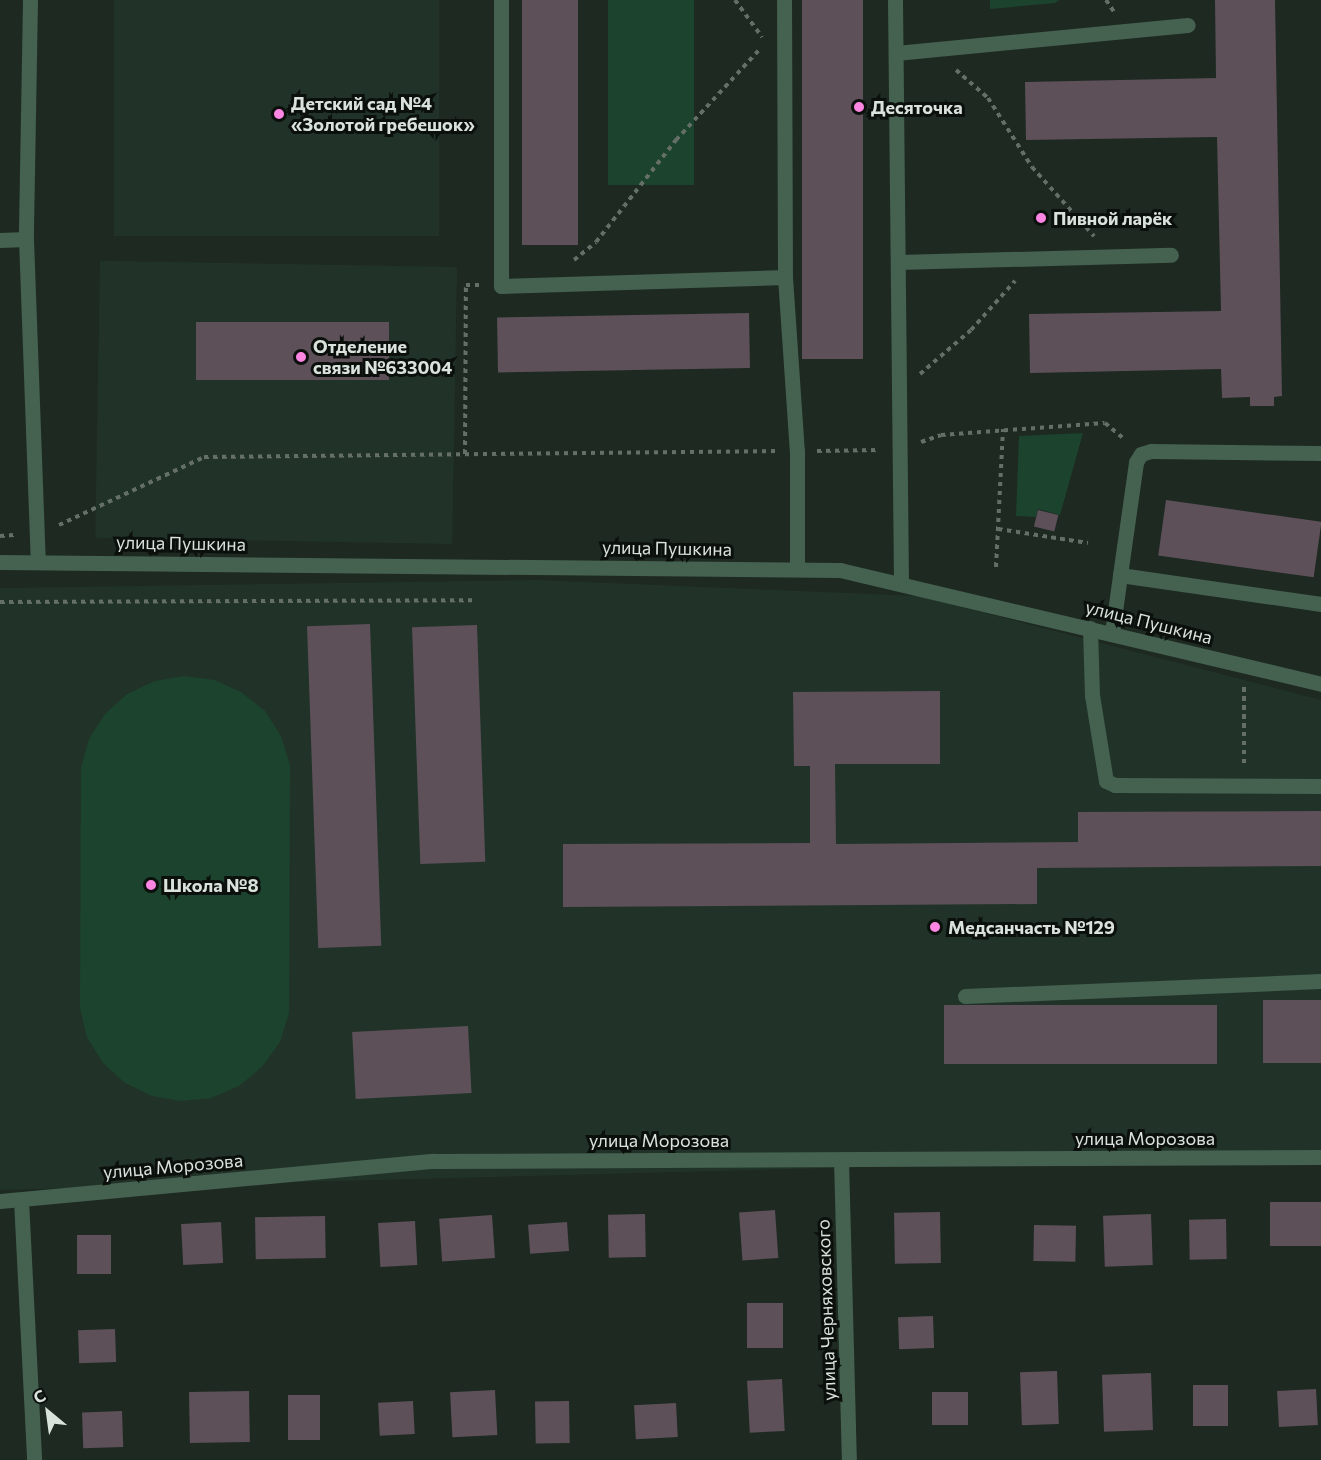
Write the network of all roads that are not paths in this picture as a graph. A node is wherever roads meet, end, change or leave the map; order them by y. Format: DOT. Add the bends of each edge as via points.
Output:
graph roads {
  1 [pos="30,0"];
  2 [pos="501,0"];
  3 [pos="784,0"];
  4 [pos="895,0"];
  5 [pos="1188,26"];
  6 [pos="896,53"];
  7 [pos="26,239"];
  8 [pos="0,240"];
  9 [pos="1172,255"];
  10 [pos="898,262"];
  11 [pos="785,277"];
  12 [pos="1321,453"];
  13 [pos="38,561"];
  14 [pos="0,562"];
  15 [pos="797,569"];
  16 [pos="1120,575"];
  17 [pos="901,583"];
  18 [pos="1321,604"];
  19 [pos="1090,628"];
  20 [pos="1112,633"];
  21 [pos="1321,684"];
  22 [pos="1321,786"];
  23 [pos="1321,981"];
  24 [pos="965,996"];
  25 [pos="1321,1157"];
  26 [pos="840,1159"];
  27 [pos="21,1200"];
  28 [pos="0,1201"];
  29 [pos="34,1460"];
  30 [pos="849,1460"];
  1 -- 7 [label="street"];
  2 -- 11 [label="street" via="501,286"];
  3 -- 11 [label="street"];
  4 -- 6 [label="street"];
  5 -- 6 [label="street"];
  6 -- 10 [label="street"];
  7 -- 8 [label="street"];
  7 -- 13 [label="street"];
  9 -- 10 [label="street"];
  10 -- 17 [label="street"];
  11 -- 15 [label="street" via="797,451"];
  12 -- 16 [label="street" via="1141,454 1136,462"];
  13 -- 14 [label="street, улица Пушкина"];
  13 -- 15 [label="street, улица Пушкина"];
  15 -- 17 [label="street, улица Пушкина" via="840,570"];
  16 -- 18 [label="street"];
  16 -- 20 [label="street"];
  17 -- 19 [label="street, улица Пушкина"];
  19 -- 20 [label="street, улица Пушкина"];
  19 -- 22 [label="street" via="1092,695 1106,781 1115,785"];
  20 -- 21 [label="street, улица Пушкина"];
  23 -- 24 [label="street"];
  25 -- 26 [label="street, улица Морозова"];
  26 -- 27 [label="street, улица Морозова" via="433,1161"];
  26 -- 30 [label="street, улица Черняховского"];
  27 -- 28 [label="street, улица Морозова"];
  27 -- 29 [label="street"];
}
